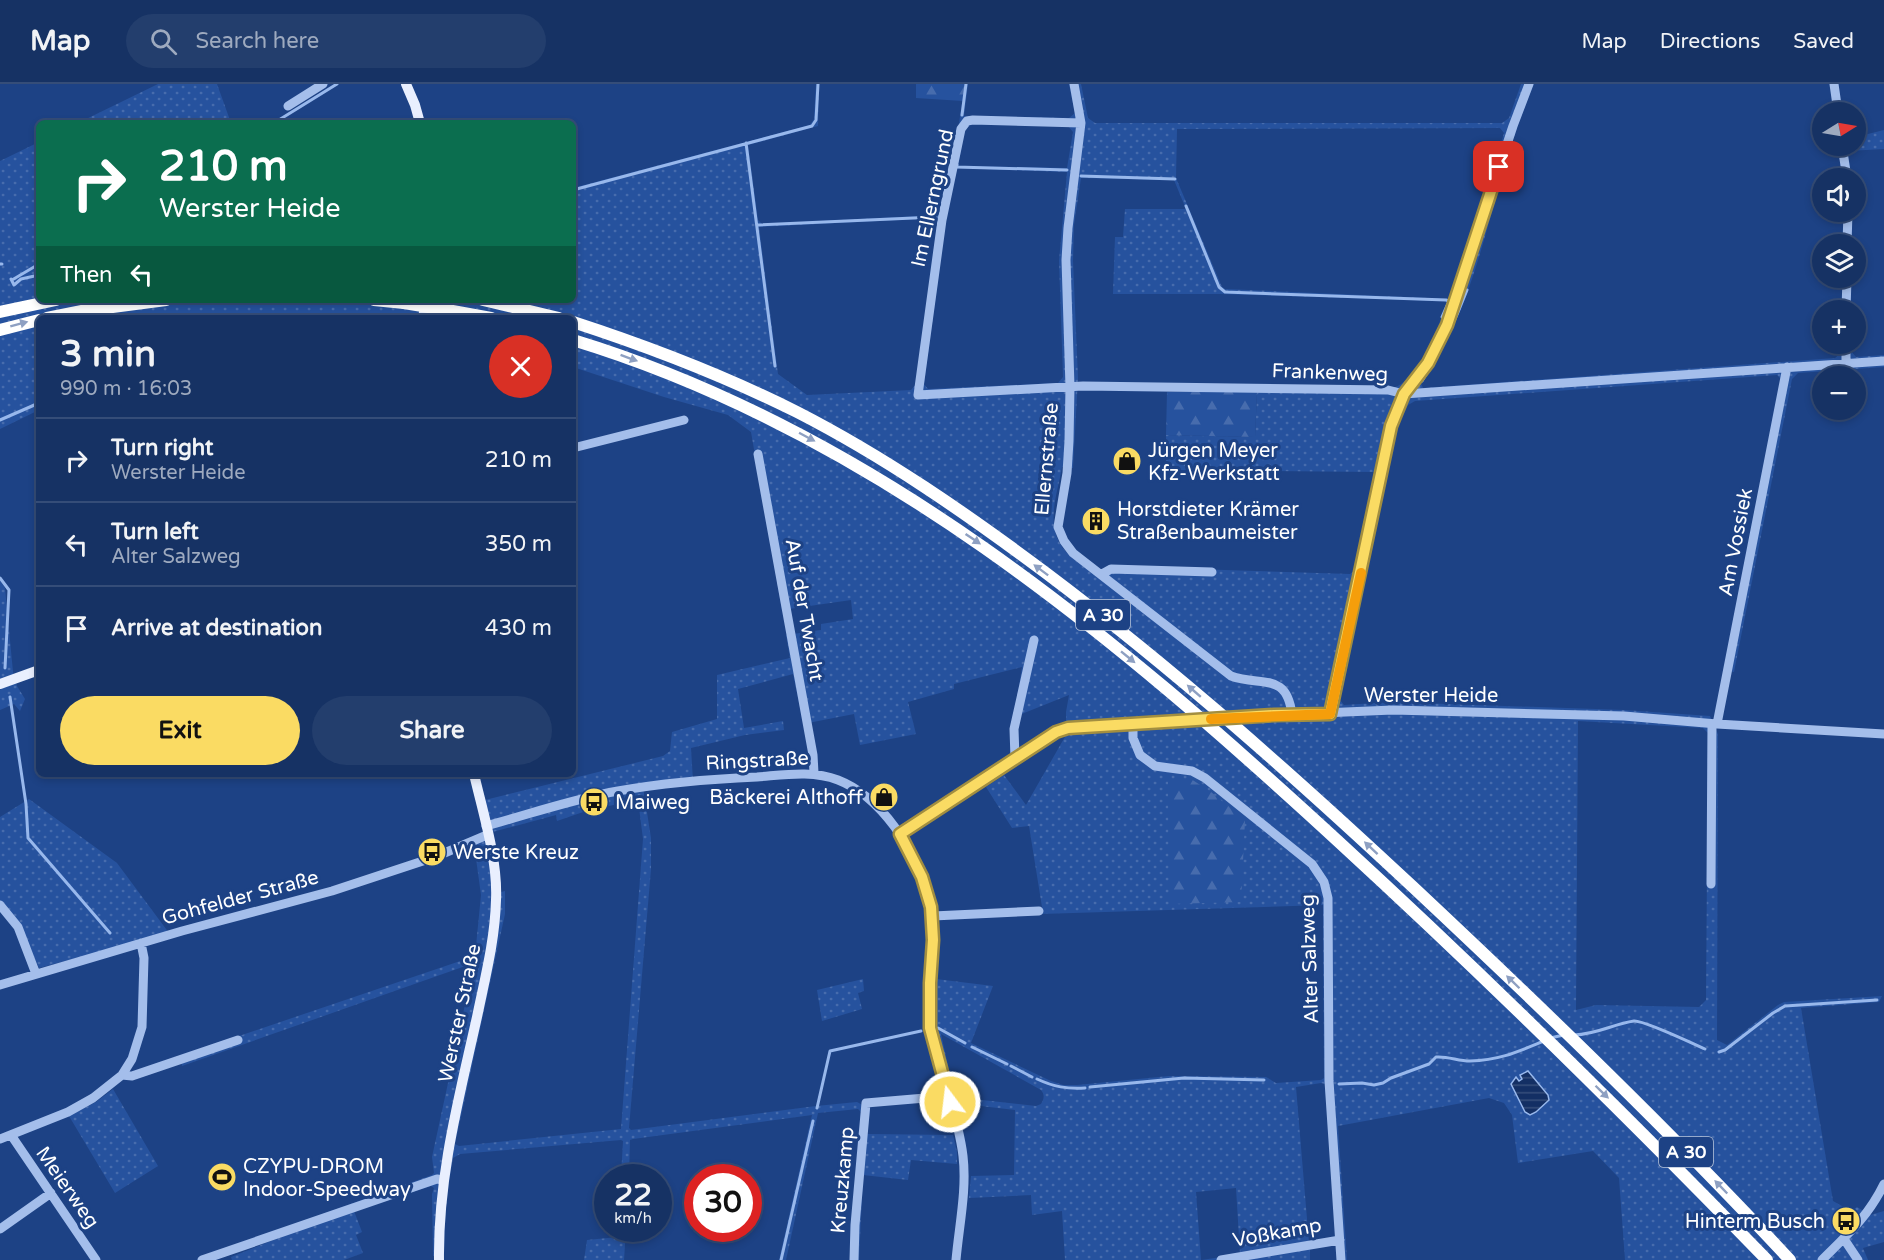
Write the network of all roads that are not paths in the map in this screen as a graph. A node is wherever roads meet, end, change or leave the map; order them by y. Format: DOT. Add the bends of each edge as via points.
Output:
graph roads {
  1 [pos="323,84"];
  2 [pos="406,84"];
  3 [pos="1074,84"];
  4 [pos="1529,84"];
  5 [pos="1834,84"];
  6 [pos="1837,102"];
  7 [pos="288,106"];
  8 [pos="419,120"];
  9 [pos="1082,123"];
  10 [pos="42,303"];
  11 [pos="143,303"];
  12 [pos="404,303"];
  13 [pos="496,303"];
  14 [pos="0,312"];
  15 [pos="62,315"];
  16 [pos="476,315"];
  17 [pos="546,315"];
  18 [pos="36,321"];
  19 [pos="576,323"];
  20 [pos="0,330"];
  21 [pos="576,341"];
  22 [pos="1846,354"];
  23 [pos="1884,361"];
  24 [pos="1846,363"];
  25 [pos="1787,367"];
  26 [pos="1070,387"];
  27 [pos="1404,394"];
  28 [pos="918,395"];
  29 [pos="684,420"];
  30 [pos="576,447"];
  31 [pos="758,454"];
  32 [pos="1212,572"];
  33 [pos="1102,574"];
  34 [pos="1034,640"];
  35 [pos="36,671"];
  36 [pos="0,684"];
  37 [pos="1330,714"];
  38 [pos="1292,715"];
  39 [pos="1715,724"];
  40 [pos="1133,725"];
  41 [pos="1884,734"];
  42 [pos="1015,758"];
  43 [pos="814,773"];
  44 [pos="475,777"];
  45 [pos="487,830"];
  46 [pos="900,834"];
  47 [pos="1711,884"];
  48 [pos="0,905"];
  49 [pos="1039,911"];
  50 [pos="933,916"];
  51 [pos="141,943"];
  52 [pos="36,974"];
  53 [pos="0,986"];
  54 [pos="238,1040"];
  55 [pos="122,1075"];
  56 [pos="949,1096"];
  57 [pos="11,1135"];
  58 [pos="0,1139"];
  59 [pos="443,1180"];
  60 [pos="1884,1184"];
  61 [pos="51,1193"];
  62 [pos="0,1229"];
  63 [pos="1844,1239"];
  64 [pos="1340,1240"];
  65 [pos="96,1260"];
  66 [pos="202,1260"];
  67 [pos="439,1260"];
  68 [pos="854,1260"];
  69 [pos="956,1260"];
  70 [pos="1221,1260"];
  71 [pos="1341,1260"];
  72 [pos="1767,1260"];
  73 [pos="1790,1260"];
  74 [pos="1822,1260"];
  75 [pos="1858,1260"];
  1 -- 7 [label="street"];
  2 -- 8 [label="main road"];
  3 -- 9 [label="street, Ellernstraße"];
  4 -- 27 [label="street" via="1447,325 1428,363"];
  5 -- 6 [label="street"];
  9 -- 26 [label="street, Ellernstraße" via="1066,260"];
  9 -- 28 [label="street, Im Ellerngrund" via="974,120 961,129 942,220"];
  10 -- 14 [label="highway"];
  11 -- 15 [label="highway"];
  12 -- 16 [label="highway, bridge"];
  13 -- 17 [label="highway"];
  20 -- 18 [label="highway, one-way"];
  73 -- 19 [label="highway, A 30, one-way" via="1556,1022 1362,839 1115,625 980,523 869,452 718,375"];
  21 -- 72 [label="highway, A 30, one-way" via="666,372 804,435 945,520 1006,562 1218,732 1429,925 1619,1109"];
  22 -- 24 [label="street"];
  23 -- 24 [label="street, Frankenweg"];
  24 -- 25 [label="street, Frankenweg"];
  25 -- 27 [label="street, Frankenweg"];
  25 -- 39 [label="street, Am Vossiek"];
  26 -- 27 [label="street, Frankenweg" via="1388,390"];
  26 -- 28 [label="street, Frankenweg"];
  26 -- 33 [label="street, Ellernstraße" via="1066,473 1058,527 1073,552"];
  27 -- 37 [label="street" via="1391,426"];
  29 -- 30 [label="street"];
  31 -- 43 [label="street, Auf der Twacht"];
  32 -- 33 [label="street" via="1111,569"];
  33 -- 38 [label="street, Ellernstraße" via="1231,676 1272,683 1282,690"];
  34 -- 42 [label="street" via="1014,729"];
  35 -- 36 [label="main road"];
  37 -- 38 [label="street, Werster Heide"];
  37 -- 39 [label="street, Werster Heide" via="1393,710 1589,715"];
  38 -- 40 [label="street, Werster Heide, bridge"];
  39 -- 41 [label="street, Werster Heide"];
  39 -- 47 [label="street, Am Vossiek"];
  40 -- 42 [label="street, Werster Heide" via="1068,728"];
  40 -- 64 [label="street, Alter Salzweg" via="1140,755 1155,766 1192,771 1205,778 1312,864 1324,882 1328,898 1329,1081"];
  42 -- 46 [label="street, Werster Heide"];
  43 -- 45 [label="street, Ringstraße" via="629,789 589,797"];
  43 -- 46 [label="street, Ringstraße" via="858,790"];
  44 -- 45 [label="main road, Werster Straße"];
  45 -- 51 [label="street, Gohfelder Straße" via="435,857 332,891"];
  45 -- 59 [label="main road, Werster Straße" via="496,885 496,917"];
  46 -- 50 [label="street, Ringstraße" via="928,893"];
  48 -- 52 [label="street" via="18,927"];
  49 -- 50 [label="street"];
  50 -- 56 [label="street, Ringstraße" via="930,1028"];
  51 -- 52 [label="street, Gohfelder Straße"];
  51 -- 55 [label="street" via="142,1027 132,1059"];
  52 -- 53 [label="street, Gohfelder Straße"];
  54 -- 55 [label="street" via="132,1076"];
  55 -- 57 [label="street" via="68,1112"];
  56 -- 68 [label="street, Kreuzkamp" via="866,1103"];
  56 -- 69 [label="street, Ringstraße" via="964,1168"];
  57 -- 58 [label="street"];
  57 -- 61 [label="street, Meierweg"];
  59 -- 66 [label="street" via="398,1191"];
  59 -- 67 [label="main road, Werster Straße"];
  60 -- 63 [label="street" via="1864,1218"];
  61 -- 62 [label="street"];
  61 -- 65 [label="street, Meierweg"];
  63 -- 74 [label="street"];
  63 -- 75 [label="street"];
  64 -- 70 [label="street, Voßkamp"];
  64 -- 71 [label="street, Alter Salzweg"];
}
